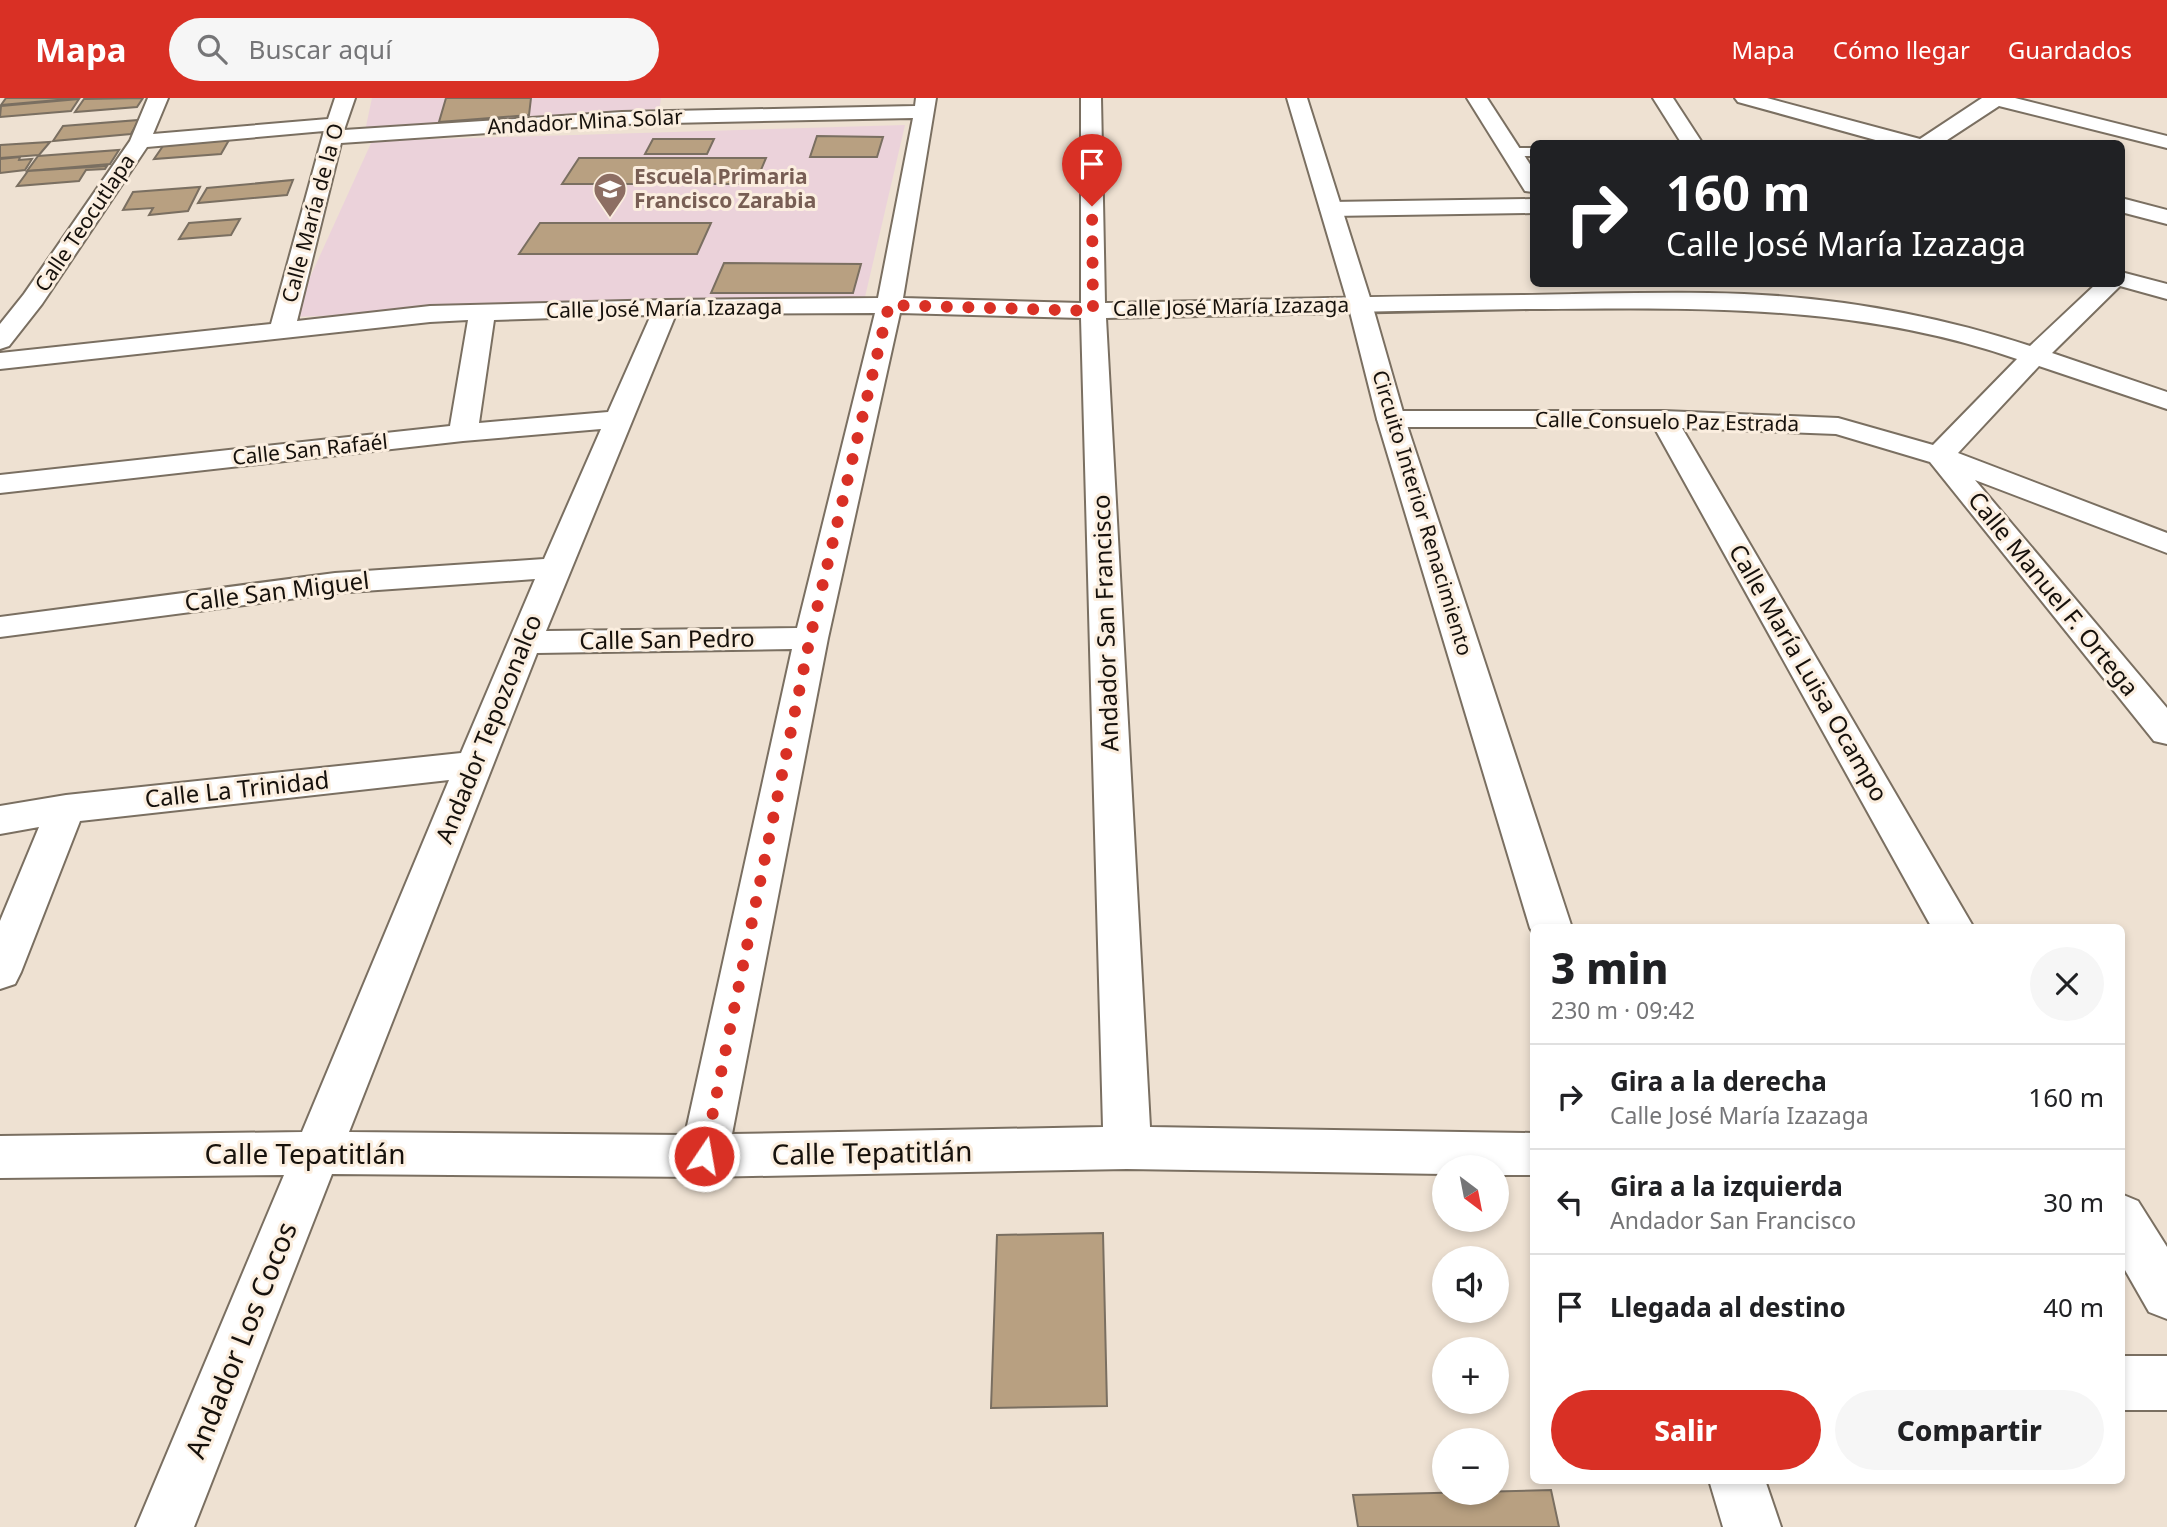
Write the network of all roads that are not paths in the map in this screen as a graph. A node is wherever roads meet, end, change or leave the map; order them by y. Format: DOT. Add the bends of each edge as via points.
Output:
graph roads {
  1 [pos="158,98"];
  2 [pos="345,98"];
  3 [pos="1091,98"];
  4 [pos="1297,98"];
  5 [pos="1477,98"];
  6 [pos="1663,98"];
  7 [pos="1745,98"];
  8 [pos="1995,99"];
  9 [pos="925,105"];
  10 [pos="335,131"];
  11 [pos="1690,140"];
  12 [pos="1900,140"];
  13 [pos="1932,140"];
  14 [pos="140,141"];
  15 [pos="2167,142"];
  16 [pos="1523,152"];
  17 [pos="1530,176"];
  18 [pos="1530,206"];
  19 [pos="2125,206"];
  20 [pos="1331,209"];
  21 [pos="2167,217"];
  22 [pos="2125,280"];
  23 [pos="2106,287"];
  24 [pos="2167,292"];
  25 [pos="1360,304"];
  26 [pos="889,305"];
  27 [pos="667,307"];
  28 [pos="1093,311"];
  29 [pos="482,314"];
  30 [pos="282,329"];
  31 [pos="0,341"];
  32 [pos="2035,355"];
  33 [pos="0,361"];
  34 [pos="2167,401"];
  35 [pos="620,419"];
  36 [pos="1391,419"];
  37 [pos="1662,419"];
  38 [pos="463,433"];
  39 [pos="1939,456"];
  40 [pos="0,484"];
  41 [pos="2167,544"];
  42 [pos="555,568"];
  43 [pos="0,627"];
  44 [pos="810,638"];
  45 [pos="524,642"];
  46 [pos="2167,732"];
  47 [pos="474,764"];
  48 [pos="66,809"];
  49 [pos="0,820"];
  50 [pos="1550,924"];
  51 [pos="1951,924"];
  52 [pos="0,972"];
  53 [pos="1127,1148"];
  54 [pos="316,1153"];
  55 [pos="1530,1154"];
  56 [pos="704,1156"];
  57 [pos="0,1157"];
  58 [pos="2125,1224"];
  59 [pos="2167,1294"];
  60 [pos="2125,1382"];
  61 [pos="2167,1383"];
  62 [pos="1738,1484"];
  63 [pos="165,1527"];
  64 [pos="1752,1527"];
  1 -- 14 [label="street, Calle Teocutlapa"];
  2 -- 10 [label="street, Calle María de la O"];
  3 -- 28 [label="street, Andador San Francisco"];
  4 -- 20 [label="street, Circuito Interior Renacimiento"];
  5 -- 16 [label="street"];
  6 -- 11 [label="street"];
  7 -- 12 [label="street"];
  8 -- 13 [label="street"];
  8 -- 15 [label="street"];
  9 -- 10 [label="street, Andador Mina Solar"];
  9 -- 26 [label="street"];
  10 -- 14 [label="street, Andador Mina Solar"];
  10 -- 30 [label="street, Calle María de la O"];
  14 -- 31 [label="street, Calle Teocutlapa"];
  16 -- 17 [label="street"];
  18 -- 20 [label="street"];
  19 -- 21 [label="street"];
  20 -- 25 [label="street, Circuito Interior Renacimiento"];
  22 -- 24 [label="street"];
  23 -- 32 [label="street"];
  25 -- 28 [label="street, Calle José María Izazaga"];
  25 -- 32 [label="street, Calle José María Izazaga" via="1710,300 1808,307 1969,334"];
  25 -- 36 [label="street, Circuito Interior Renacimiento"];
  26 -- 27 [label="street, Calle José María Izazaga"];
  26 -- 28 [label="street, Calle José María Izazaga"];
  26 -- 44 [label="street"];
  27 -- 29 [label="street, Calle José María Izazaga"];
  27 -- 35 [label="street, Andador Tepozonalco"];
  28 -- 53 [label="street, Andador San Francisco"];
  29 -- 30 [label="street, Calle José María Izazaga" via="430,314"];
  29 -- 38 [label="street"];
  30 -- 33 [label="street, Calle José María Izazaga"];
  32 -- 34 [label="street, Calle José María Izazaga"];
  32 -- 39 [label="street"];
  35 -- 38 [label="street, Calle San Rafaél"];
  35 -- 42 [label="street, Andador Tepozonalco"];
  36 -- 37 [label="street, Calle Consuelo Paz Estrada"];
  36 -- 50 [label="street, Circuito Interior Renacimiento"];
  37 -- 39 [label="street, Calle Consuelo Paz Estrada" via="1838,426"];
  37 -- 51 [label="street, Calle María Luisa Ocampo"];
  38 -- 40 [label="street, Calle San Rafaél"];
  39 -- 41 [label="street, Calle Consuelo Paz Estrada"];
  39 -- 46 [label="street, Calle Manuel F. Ortega"];
  42 -- 43 [label="street, Calle San Miguel" via="335,583"];
  42 -- 45 [label="street, Andador Tepozonalco"];
  44 -- 45 [label="street, Calle San Pedro"];
  44 -- 56 [label="street"];
  45 -- 47 [label="street, Andador Tepozonalco"];
  47 -- 48 [label="street, Calle La Trinidad"];
  47 -- 54 [label="street, Andador Tepozonalco"];
  48 -- 49 [label="street, Calle La Trinidad"];
  48 -- 52 [label="street"];
  53 -- 55 [label="street, Calle Tepatitlán"];
  53 -- 56 [label="street, Calle Tepatitlán"];
  54 -- 56 [label="street, Calle Tepatitlán"];
  54 -- 57 [label="street, Calle Tepatitlán"];
  54 -- 63 [label="street, Andador Los Cocos"];
  58 -- 59 [label="street"];
  60 -- 61 [label="street"];
  62 -- 64 [label="street"];
}
